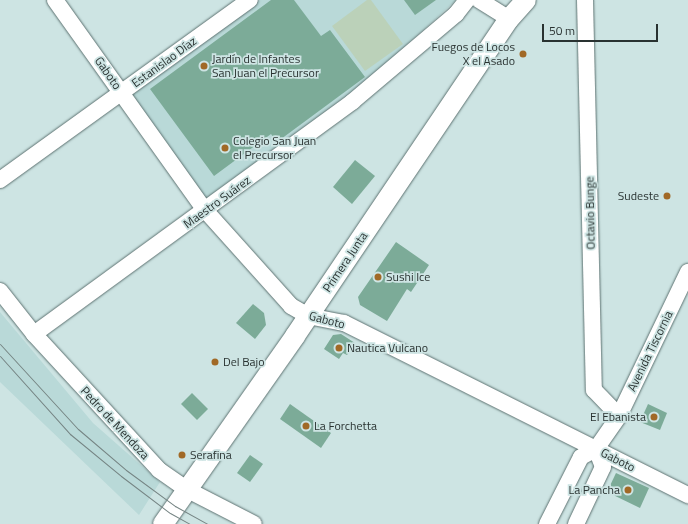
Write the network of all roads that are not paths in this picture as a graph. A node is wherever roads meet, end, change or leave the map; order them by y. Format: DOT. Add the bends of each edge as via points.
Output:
graph roads {
  1 [pos="55,0"];
  2 [pos="250,0"];
  3 [pos="467,0"];
  4 [pos="479,0"];
  5 [pos="526,0"];
  6 [pos="586,0"];
  7 [pos="509,19"];
  8 [pos="121,92"];
  9 [pos="0,180"];
  10 [pos="205,210"];
  11 [pos="688,272"];
  12 [pos="0,291"];
  13 [pos="308,316"];
  14 [pos="34,334"];
  15 [pos="619,416"];
  16 [pos="596,449"];
  17 [pos="186,489"];
  18 [pos="688,495"];
  19 [pos="163,524"];
  20 [pos="254,524"];
  21 [pos="547,524"];
  22 [pos="576,524"];
  1 -- 8 [label="street, Gaboto"];
  2 -- 8 [label="street, Estanislao Díaz"];
  3 -- 10 [label="street, Maestro Suárez" via="456,14 352,102"];
  4 -- 7 [label="street"];
  5 -- 7 [label="street, Primera Junta"];
  6 -- 15 [label="street, Octavio Bunge" via="594,390"];
  7 -- 13 [label="street, Primera Junta"];
  8 -- 9 [label="street, Estanislao Díaz"];
  8 -- 10 [label="street, Gaboto"];
  10 -- 13 [label="street, Gaboto" via="291,306"];
  10 -- 14 [label="street, Maestro Suárez"];
  11 -- 15 [label="street, Avenida Tiscornia"];
  12 -- 14 [label="street, Pedro de Mendoza"];
  13 -- 16 [label="street, Gaboto" via="344,323"];
  13 -- 17 [label="street, Primera Junta"];
  14 -- 17 [label="street, Pedro de Mendoza" via="159,470"];
  15 -- 16 [label="street, Avenida Tiscornia"];
  16 -- 18 [label="street, Gaboto"];
  16 -- 21 [label="street, Avenida Tiscornia" via="581,456"];
  16 -- 22 [label="street" via="603,467"];
  17 -- 19 [label="street, Primera Junta"];
  17 -- 20 [label="street, Pedro de Mendoza"];
}
